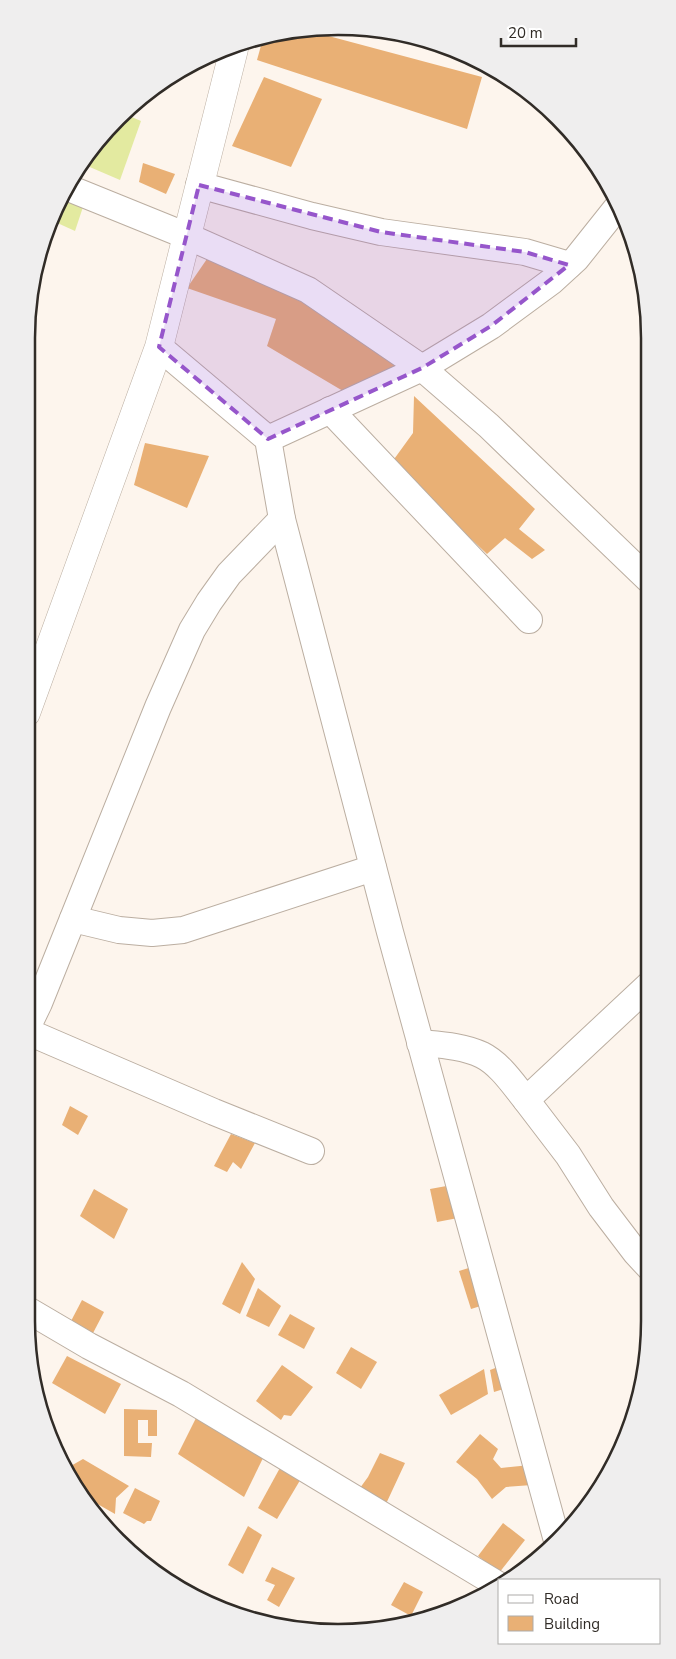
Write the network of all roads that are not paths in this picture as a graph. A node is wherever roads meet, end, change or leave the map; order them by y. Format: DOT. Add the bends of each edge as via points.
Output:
graph roads {
  1 [pos="233,54"];
  2 [pos="199,185"];
  3 [pos="74,190"];
  4 [pos="614,212"];
  5 [pos="187,236"];
  6 [pos="569,265"];
  7 [pos="159,347"];
  8 [pos="422,368"];
  9 [pos="330,410"];
  10 [pos="268,439"];
  11 [pos="282,519"];
  12 [pos="641,572"];
  13 [pos="529,620"];
  14 [pos="35,688"];
  15 [pos="373,868"];
  16 [pos="73,919"];
  17 [pos="641,992"];
  18 [pos="35,1011"];
  19 [pos="35,1034"];
  20 [pos="420,1043"];
  21 [pos="526,1100"];
  22 [pos="311,1151"];
  23 [pos="641,1258"];
  24 [pos="35,1314"];
  25 [pos="555,1532"];
  26 [pos="492,1581"];
  1 -- 2 [label="street"];
  2 -- 5 [label="street"];
  2 -- 6 [label="street" via="381,232 526,252"];
  3 -- 5 [label="street"];
  4 -- 6 [label="street"];
  5 -- 7 [label="street"];
  5 -- 8 [label="street" via="308,290"];
  6 -- 8 [label="street" via="491,326"];
  7 -- 10 [label="street"];
  7 -- 14 [label="street"];
  8 -- 9 [label="street"];
  8 -- 12 [label="street" via="489,426"];
  9 -- 10 [label="street"];
  9 -- 13 [label="street"];
  10 -- 11 [label="street"];
  11 -- 15 [label="street"];
  11 -- 16 [label="street" via="229,574 192,630"];
  15 -- 16 [label="street" via="183,930 144,933"];
  15 -- 20 [label="street"];
  16 -- 18 [label="street"];
  17 -- 21 [label="street"];
  19 -- 22 [label="street"];
  20 -- 21 [label="street" via="458,1047 482,1055 502,1071"];
  20 -- 25 [label="street"];
  21 -- 23 [label="street"];
  24 -- 26 [label="street" via="181,1394"];
}
